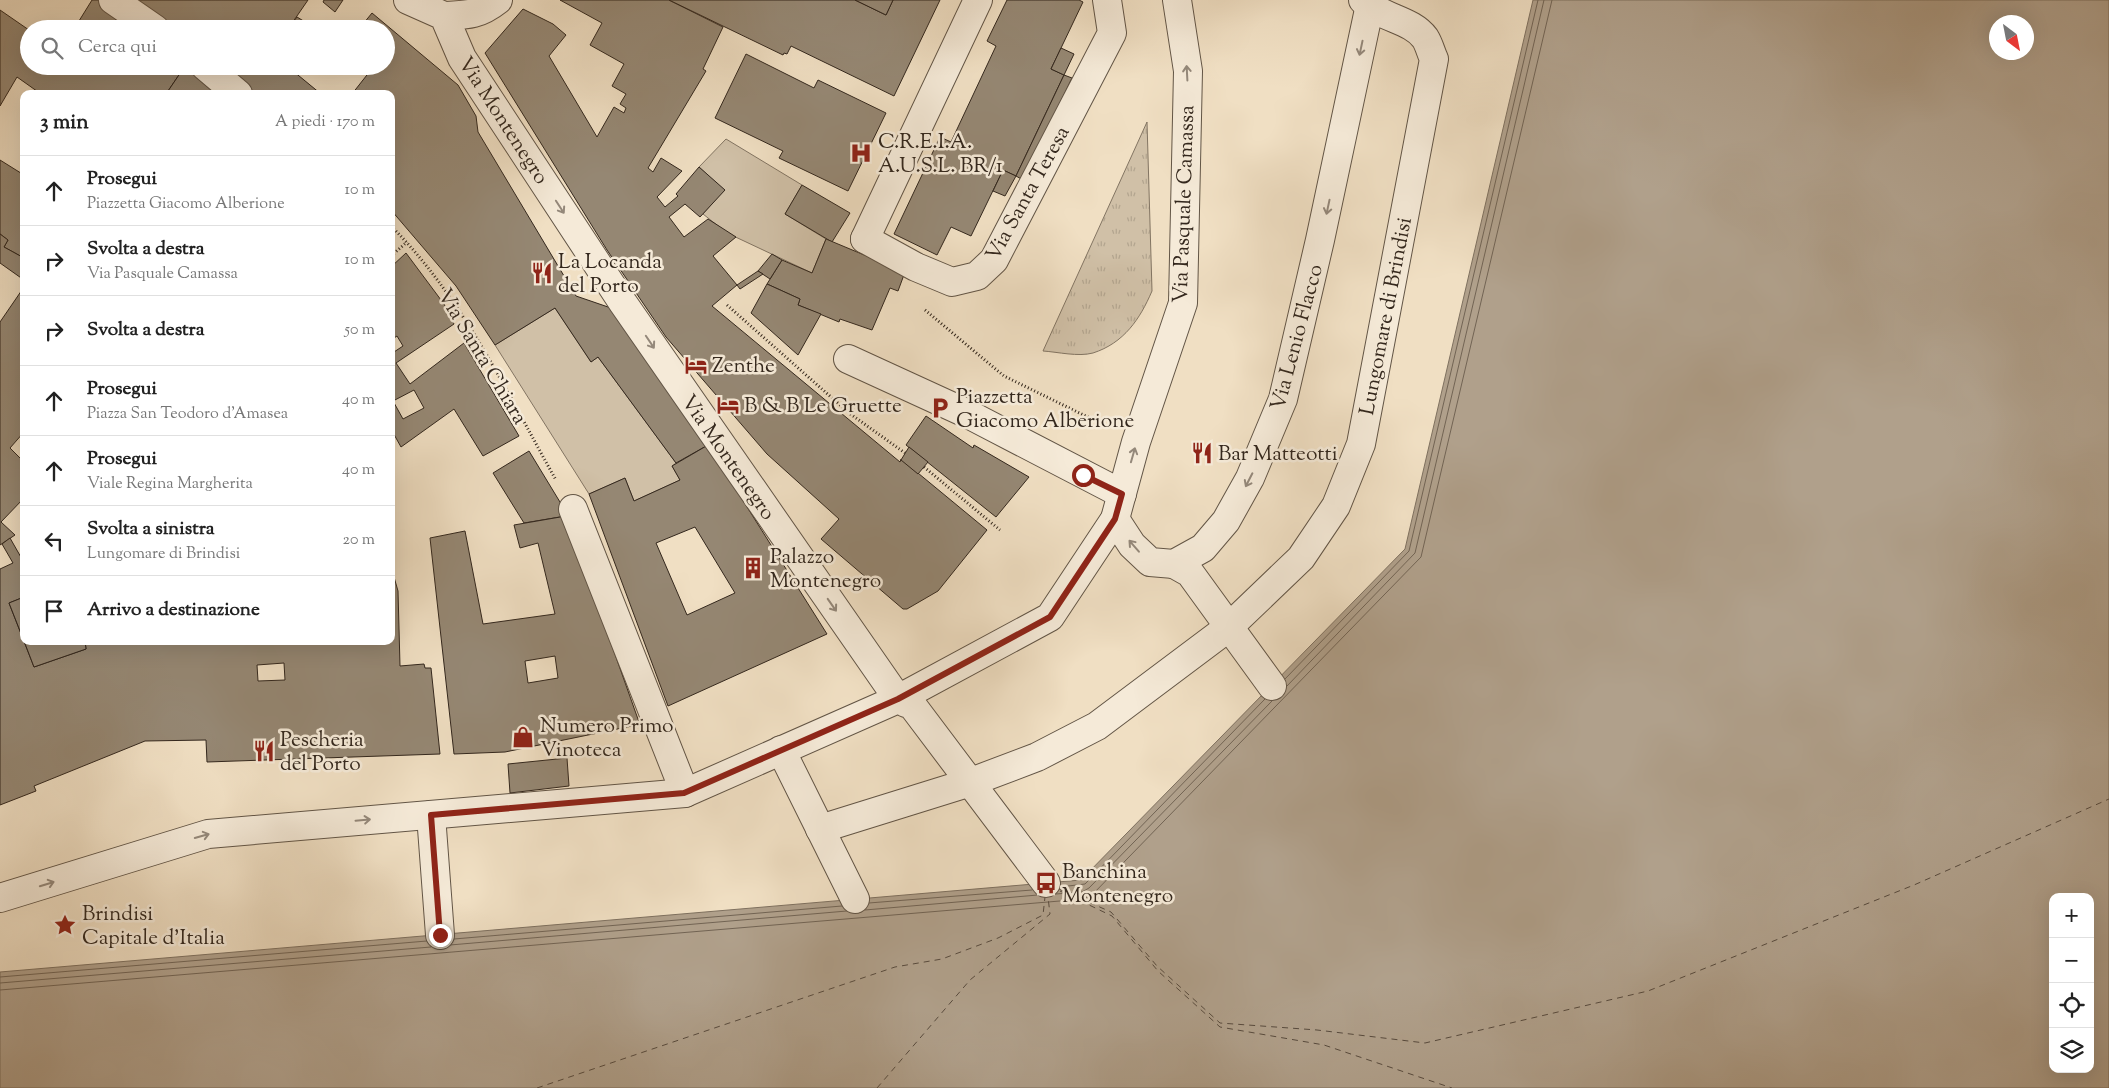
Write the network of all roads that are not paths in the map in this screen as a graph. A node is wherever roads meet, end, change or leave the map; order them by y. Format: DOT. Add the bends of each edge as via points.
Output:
graph roads {
  1 [pos="113,0"];
  2 [pos="408,0"];
  3 [pos="498,0"];
  4 [pos="978,0"];
  5 [pos="1107,0"];
  6 [pos="1177,0"];
  7 [pos="1368,2"];
  8 [pos="444,16"];
  9 [pos="142,20"];
  10 [pos="216,75"];
  11 [pos="233,90"];
  12 [pos="848,359"];
  13 [pos="1118,507"];
  14 [pos="573,509"];
  15 [pos="1174,564"];
  16 [pos="1229,627"];
  17 [pos="1272,686"];
  18 [pos="902,701"];
  19 [pos="781,750"];
  20 [pos="971,782"];
  21 [pos="684,793"];
  22 [pos="431,815"];
  23 [pos="820,829"];
  24 [pos="1046,884"];
  25 [pos="0,898"];
  26 [pos="855,900"];
  27 [pos="440,935"];
  1 -- 9 [label="street"];
  2 -- 8 [label="street"];
  3 -- 8 [label="street" via="484,11"];
  4 -- 5 [label="street, Via Santa Teresa" via="865,239 916,267 952,282 977,276 994,260 1112,33"];
  13 -- 6 [label="street, Via Pasquale Camassa, one-way" via="1136,442 1183,303 1188,72"];
  7 -- 15 [label="street, Via Lenio Flacco, one-way" via="1320,240 1283,399 1250,478 1226,521 1203,548"];
  7 -- 16 [label="street, Lungomare di Brindisi" via="1384,15 1412,26 1425,38 1434,60 1360,444 1336,506 1300,558"];
  8 -- 18 [label="street, Via Montenegro, one-way" via="462,58 623,303"];
  10 -- 11 [label="street"];
  12 -- 13 [label="street" via="968,414"];
  15 -- 13 [label="street, one-way" via="1150,562 1132,545"];
  13 -- 18 [label="street, Via Pasquale Camassa" via="1050,617"];
  14 -- 21 [label="street"];
  15 -- 16 [label="street" via="1190,573"];
  16 -- 17 [label="street"];
  16 -- 20 [label="street, Lungomare di Brindisi" via="1097,726 1037,757"];
  18 -- 19 [label="street, Via Pasquale Camassa"];
  18 -- 20 [label="street" via="912,705"];
  19 -- 21 [label="street, Via Pasquale Camassa"];
  19 -- 23 [label="street"];
  20 -- 23 [label="street, Lungomare di Brindisi"];
  20 -- 24 [label="street"];
  21 -- 22 [label="street, Via Pasquale Camassa"];
  25 -- 22 [label="street, Via Pasquale Camassa, one-way" via="208,834"];
  22 -- 27 [label="street"];
  23 -- 26 [label="street"];
}
